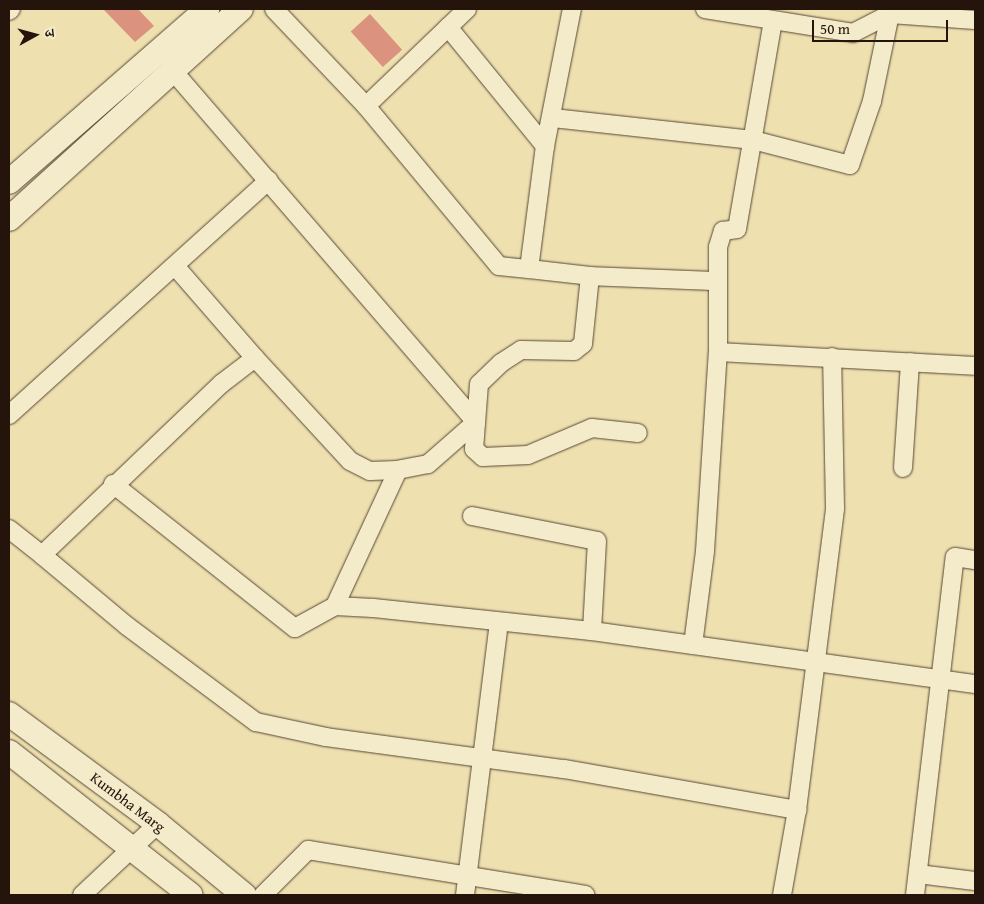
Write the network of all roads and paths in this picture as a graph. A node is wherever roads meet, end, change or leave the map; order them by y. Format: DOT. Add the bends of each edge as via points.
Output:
graph roads {
  1 [pos="207,9"];
  2 [pos="242,9"];
  3 [pos="274,9"];
  4 [pos="467,9"];
  5 [pos="557,9"];
  6 [pos="705,9"];
  7 [pos="890,14"];
  8 [pos="570,16"];
  9 [pos="975,20"];
  10 [pos="773,21"];
  11 [pos="448,27"];
  12 [pos="173,71"];
  13 [pos="366,106"];
  14 [pos="553,118"];
  15 [pos="753,140"];
  16 [pos="545,146"];
  17 [pos="10,179"];
  18 [pos="269,180"];
  19 [pos="30,199"];
  20 [pos="9,218"];
  21 [pos="175,266"];
  22 [pos="529,269"];
  23 [pos="590,276"];
  24 [pos="717,281"];
  25 [pos="718,352"];
  26 [pos="832,357"];
  27 [pos="255,358"];
  28 [pos="910,362"];
  29 [pos="975,366"];
  30 [pos="9,415"];
  31 [pos="476,422"];
  32 [pos="638,433"];
  33 [pos="903,468"];
  34 [pos="398,470"];
  35 [pos="113,484"];
  36 [pos="472,516"];
  37 [pos="9,529"];
  38 [pos="42,555"];
  39 [pos="975,560"];
  40 [pos="335,606"];
  41 [pos="499,622"];
  42 [pos="592,630"];
  43 [pos="693,645"];
  44 [pos="817,660"];
  45 [pos="943,678"];
  46 [pos="975,684"];
  47 [pos="9,714"];
  48 [pos="9,752"];
  49 [pos="483,758"];
  50 [pos="797,810"];
  51 [pos="158,824"];
  52 [pos="136,849"];
  53 [pos="918,874"];
  54 [pos="467,876"];
  55 [pos="975,881"];
  56 [pos="82,895"];
  57 [pos="192,895"];
  58 [pos="244,895"];
  59 [pos="264,895"];
  60 [pos="465,895"];
  61 [pos="585,895"];
  62 [pos="782,895"];
  63 [pos="915,895"];
  1 -- 17 [label="street"];
  2 -- 12 [label="street"];
  3 -- 13 [label="street"];
  4 -- 11 [label="street"];
  5 -- 8 [label="street"];
  6 -- 10 [label="street"];
  7 -- 9 [label="street"];
  7 -- 10 [label="street" via="853,33"];
  7 -- 15 [label="street" via="872,101 850,164"];
  8 -- 14 [label="street"];
  10 -- 15 [label="street"];
  11 -- 13 [label="street"];
  11 -- 16 [label="street"];
  12 -- 18 [label="street"];
  12 -- 19 [label="street"];
  13 -- 22 [label="street" via="499,266"];
  14 -- 15 [label="street"];
  14 -- 16 [label="street"];
  15 -- 24 [label="street" via="736,229 723,231 718,247"];
  16 -- 22 [label="street"];
  17 -- 19 [label="street"];
  18 -- 21 [label="street"];
  18 -- 31 [label="street"];
  19 -- 20 [label="street"];
  21 -- 27 [label="street"];
  21 -- 30 [label="street"];
  22 -- 23 [label="street"];
  23 -- 24 [label="street"];
  23 -- 31 [label="street" via="583,344 574,351 521,350 501,362 479,384"];
  24 -- 25 [label="street"];
  25 -- 26 [label="street"];
  25 -- 43 [label="street" via="706,541"];
  26 -- 28 [label="street"];
  26 -- 44 [label="street" via="835,508"];
  27 -- 34 [label="street" via="350,461 370,471"];
  27 -- 35 [label="street" via="221,384"];
  28 -- 29 [label="street"];
  28 -- 33 [label="street"];
  31 -- 32 [label="street" via="474,450 483,456 528,455 592,428"];
  31 -- 34 [label="street" via="428,464"];
  34 -- 40 [label="street"];
  35 -- 38 [label="street"];
  35 -- 40 [label="street" via="295,628"];
  36 -- 42 [label="street" via="597,541"];
  37 -- 38 [label="street"];
  38 -- 49 [label="street" via="127,626 256,722 326,737"];
  39 -- 45 [label="street" via="955,557"];
  40 -- 41 [label="street"];
  41 -- 42 [label="street"];
  41 -- 49 [label="street"];
  42 -- 43 [label="street"];
  43 -- 44 [label="street"];
  44 -- 45 [label="street"];
  44 -- 50 [label="street"];
  45 -- 46 [label="street"];
  45 -- 53 [label="street"];
  47 -- 51 [label="street, Kumbha Marg"];
  48 -- 52 [label="street"];
  49 -- 50 [label="street"];
  49 -- 54 [label="street"];
  50 -- 62 [label="street"];
  51 -- 52 [label="street"];
  51 -- 58 [label="street, Kumbha Marg"];
  52 -- 56 [label="street"];
  52 -- 57 [label="street"];
  53 -- 55 [label="street"];
  53 -- 63 [label="street"];
  54 -- 59 [label="street" via="308,850"];
  54 -- 60 [label="street"];
  54 -- 61 [label="street"];
}
